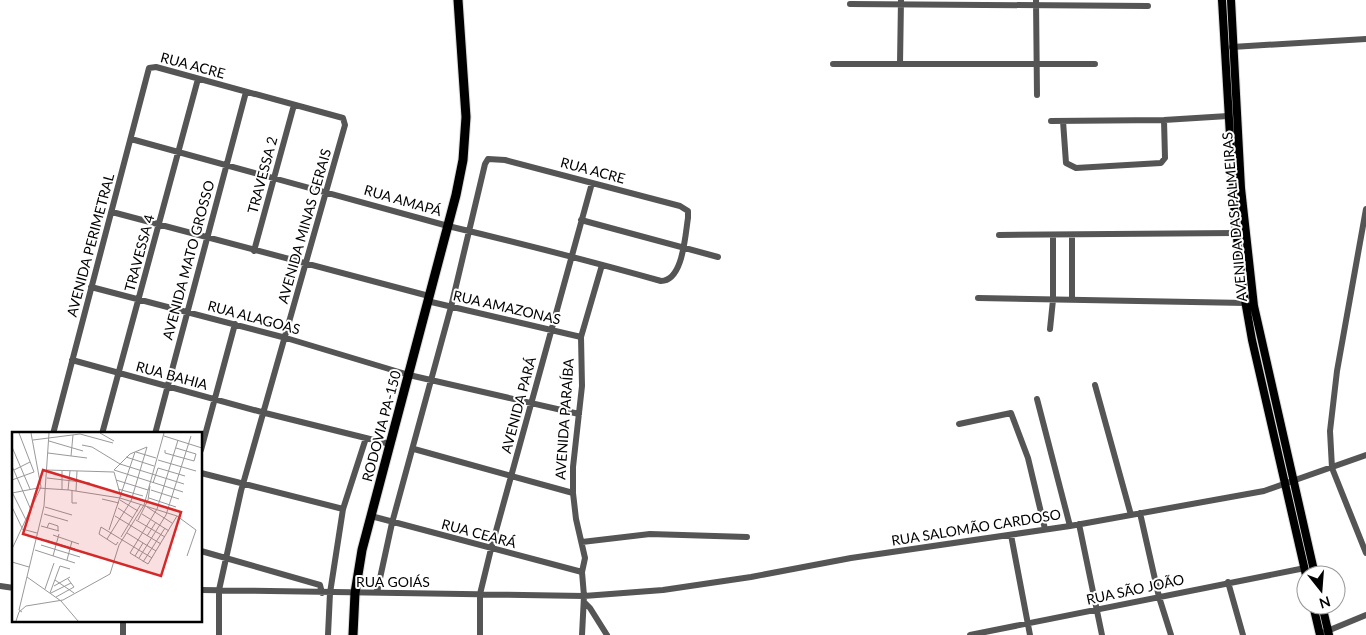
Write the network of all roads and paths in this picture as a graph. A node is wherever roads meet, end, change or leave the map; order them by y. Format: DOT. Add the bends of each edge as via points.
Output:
graph roads {
  1 [pos="458,0"];
  2 [pos="1222,0"];
  3 [pos="1231,0"];
  4 [pos="900,2"];
  5 [pos="1036,3"];
  6 [pos="850,4"];
  7 [pos="1148,6"];
  8 [pos="1366,39"];
  9 [pos="1232,47"];
  10 [pos="833,64"];
  11 [pos="900,64"];
  12 [pos="1037,64"];
  13 [pos="1095,64"];
  14 [pos="149,68"];
  15 [pos="198,79"];
  16 [pos="246,92"];
  17 [pos="1037,95"];
  18 [pos="294,105"];
  19 [pos="1228,116"];
  20 [pos="1164,120"];
  21 [pos="345,121"];
  22 [pos="1051,121"];
  23 [pos="1063,121"];
  24 [pos="131,139"];
  25 [pos="178,152"];
  26 [pos="227,165"];
  27 [pos="275,178"];
  28 [pos="592,183"];
  29 [pos="327,192"];
  30 [pos="1366,209"];
  31 [pos="112,212"];
  32 [pos="582,220"];
  33 [pos="159,226"];
  34 [pos="448,226"];
  35 [pos="468,231"];
  36 [pos="1236,233"];
  37 [pos="1364,234"];
  38 [pos="999,235"];
  39 [pos="1053,235"];
  40 [pos="1072,235"];
  41 [pos="206,239"];
  42 [pos="683,247"];
  43 [pos="254,251"];
  44 [pos="571,256"];
  45 [pos="718,257"];
  46 [pos="306,265"];
  47 [pos="602,265"];
  48 [pos="92,287"];
  49 [pos="428,298"];
  50 [pos="978,298"];
  51 [pos="140,299"];
  52 [pos="1053,300"];
  53 [pos="1072,300"];
  54 [pos="1246,303"];
  55 [pos="451,307"];
  56 [pos="186,311"];
  57 [pos="235,324"];
  58 [pos="1050,329"];
  59 [pos="551,330"];
  60 [pos="581,337"];
  61 [pos="286,338"];
  62 [pos="72,360"];
  63 [pos="119,374"];
  64 [pos="409,375"];
  65 [pos="431,379"];
  66 [pos="1095,385"];
  67 [pos="168,386"];
  68 [pos="1037,398"];
  69 [pos="214,399"];
  70 [pos="532,403"];
  71 [pos="265,413"];
  72 [pos="579,414"];
  73 [pos="959,424"];
  74 [pos="54,432"];
  75 [pos="103,432"];
  76 [pos="156,432"];
  77 [pos="366,438"];
  78 [pos="390,444"];
  79 [pos="202,446"];
  80 [pos="414,449"];
  81 [pos="1366,455"];
  82 [pos="1332,468"];
  83 [pos="202,473"];
  84 [pos="513,476"];
  85 [pos="1294,481"];
  86 [pos="244,484"];
  87 [pos="1286,485"];
  88 [pos="573,492"];
  89 [pos="343,509"];
  90 [pos="1140,513"];
  91 [pos="1131,515"];
  92 [pos="371,516"];
  93 [pos="392,523"];
  94 [pos="1078,524"];
  95 [pos="1070,526"];
  96 [pos="1044,529"];
  97 [pos="1011,535"];
  98 [pos="747,537"];
  99 [pos="582,542"];
  100 [pos="491,549"];
  101 [pos="202,551"];
  102 [pos="1366,553"];
  103 [pos="225,557"];
  104 [pos="1304,565"];
  105 [pos="1313,565"];
  106 [pos="582,572"];
  107 [pos="1296,573"];
  108 [pos="1228,582"];
  109 [pos="202,590"];
  110 [pos="219,590"];
  111 [pos="377,592"];
  112 [pos="322,593"];
  113 [pos="330,593"];
  114 [pos="355,593"];
  115 [pos="480,594"];
  116 [pos="1159,597"];
  117 [pos="584,599"];
  118 [pos="1095,610"];
  119 [pos="1317,615"];
  120 [pos="1323,615"];
  121 [pos="1366,615"];
  122 [pos="124,622"];
  123 [pos="1028,624"];
  124 [pos="1324,634"];
  125 [pos="123,635"];
  126 [pos="219,635"];
  127 [pos="328,635"];
  128 [pos="354,635"];
  129 [pos="480,635"];
  130 [pos="582,635"];
  131 [pos="607,635"];
  132 [pos="970,635"];
  133 [pos="1030,635"];
  134 [pos="1102,635"];
  135 [pos="1172,635"];
  136 [pos="1243,635"];
  1 -- 34 [label="highway, RODOVIA PA-150" via="466,139"];
  2 -- 19 [label="main road, AVENIDA DAS PALMEIRAS"];
  3 -- 9 [label="main road, AVENIDA DAS PALMEIRAS"];
  4 -- 5 [label="street"];
  4 -- 6 [label="street"];
  4 -- 11 [label="street"];
  5 -- 7 [label="street"];
  5 -- 12 [label="street"];
  8 -- 9 [label="street"];
  9 -- 85 [label="main road, AVENIDA DAS PALMEIRAS" via="1244,224 1254,306"];
  10 -- 11 [label="street"];
  11 -- 12 [label="street"];
  12 -- 13 [label="street"];
  12 -- 17 [label="street"];
  14 -- 15 [label="street, RUA ACRE" via="154,66"];
  14 -- 24 [label="street, AVENIDA PERIMETRAL"];
  15 -- 16 [label="street, RUA ACRE"];
  15 -- 25 [label="street, TRAVESSA 4"];
  16 -- 18 [label="street, RUA ACRE"];
  16 -- 26 [label="street, AVENIDA MATO GROSSO"];
  18 -- 21 [label="street, RUA ACRE" via="340,116"];
  18 -- 27 [label="street, TRAVESSA 2"];
  19 -- 20 [label="street"];
  19 -- 36 [label="main road, AVENIDA DAS PALMEIRAS"];
  20 -- 23 [label="street"];
  20 -- 23 [label="street" via="1166,154 1161,163 1076,168 1066,163"];
  21 -- 29 [label="street, AVENIDA MINAS GERAIS"];
  22 -- 23 [label="street"];
  24 -- 25 [label="street, RUA AMAPÁ"];
  24 -- 31 [label="street, AVENIDA PERIMETRAL"];
  25 -- 26 [label="street, RUA AMAPÁ"];
  25 -- 33 [label="street, TRAVESSA 4"];
  26 -- 27 [label="street, RUA AMAPÁ"];
  26 -- 41 [label="street, AVENIDA MATO GROSSO"];
  27 -- 29 [label="street, RUA AMAPÁ"];
  27 -- 43 [label="street, TRAVESSA 2"];
  28 -- 32 [label="street, AVENIDA PARÁ"];
  28 -- 35 [label="street, RUA ACRE" via="505,160 488,159"];
  28 -- 42 [label="street, RUA ACRE" via="686,209"];
  29 -- 34 [label="street, RUA AMAPÁ"];
  29 -- 46 [label="street, AVENIDA MINAS GERAIS"];
  30 -- 37 [label="street"];
  31 -- 33 [label="street"];
  31 -- 48 [label="street, AVENIDA PERIMETRAL"];
  32 -- 42 [label="street"];
  32 -- 44 [label="street, AVENIDA PARÁ"];
  33 -- 41 [label="street"];
  33 -- 51 [label="street, TRAVESSA 4"];
  34 -- 35 [label="street, RUA AMAPÁ"];
  34 -- 49 [label="highway, RODOVIA PA-150"];
  35 -- 44 [label="street, RUA AMAPÁ"];
  35 -- 55 [label="street"];
  36 -- 40 [label="street"];
  36 -- 54 [label="main road, AVENIDA DAS PALMEIRAS"];
  37 -- 82 [label="street" via="1332,401"];
  38 -- 39 [label="street"];
  39 -- 40 [label="street"];
  39 -- 52 [label="street"];
  40 -- 53 [label="street"];
  41 -- 43 [label="street"];
  41 -- 56 [label="street, AVENIDA MATO GROSSO"];
  42 -- 45 [label="street"];
  42 -- 47 [label="street, RUA AMAPÁ" via="676,273 669,279 661,280"];
  43 -- 46 [label="street"];
  44 -- 47 [label="street, RUA AMAPÁ"];
  44 -- 59 [label="street, AVENIDA PARÁ"];
  46 -- 49 [label="street, RUA AMAZONAS"];
  46 -- 61 [label="street, AVENIDA MINAS GERAIS"];
  47 -- 60 [label="street, AVENIDA PARAÍBA"];
  48 -- 51 [label="street, RUA ALAGOAS"];
  48 -- 62 [label="street, AVENIDA PERIMETRAL"];
  49 -- 55 [label="street, RUA AMAZONAS"];
  49 -- 64 [label="highway, RODOVIA PA-150"];
  50 -- 52 [label="street"];
  51 -- 56 [label="street, RUA ALAGOAS"];
  51 -- 63 [label="street, TRAVESSA 4"];
  52 -- 53 [label="street"];
  52 -- 58 [label="street"];
  53 -- 54 [label="street"];
  54 -- 87 [label="main road, AVENIDA DAS PALMEIRAS"];
  55 -- 59 [label="street, RUA AMAZONAS"];
  55 -- 65 [label="street"];
  56 -- 57 [label="street, RUA ALAGOAS"];
  56 -- 67 [label="street, AVENIDA MATO GROSSO"];
  57 -- 61 [label="street, RUA ALAGOAS"];
  57 -- 69 [label="street"];
  59 -- 60 [label="street, RUA AMAZONAS"];
  59 -- 70 [label="street, AVENIDA PARÁ"];
  60 -- 72 [label="street, AVENIDA PARAÍBA"];
  61 -- 64 [label="street, RUA ALAGOAS"];
  61 -- 71 [label="street"];
  62 -- 63 [label="street, RUA BAHIA"];
  62 -- 74 [label="street, AVENIDA PERIMETRAL"];
  63 -- 67 [label="street, RUA BAHIA"];
  63 -- 75 [label="street, TRAVESSA 4"];
  64 -- 65 [label="street, RUA ALAGOAS"];
  64 -- 78 [label="highway, RODOVIA PA-150"];
  65 -- 70 [label="street"];
  65 -- 80 [label="street"];
  66 -- 91 [label="street"];
  67 -- 69 [label="street, RUA BAHIA"];
  67 -- 76 [label="street, AVENIDA MATO GROSSO"];
  68 -- 95 [label="street"];
  69 -- 71 [label="street, RUA BAHIA"];
  69 -- 79 [label="street"];
  70 -- 72 [label="street"];
  70 -- 84 [label="street, AVENIDA PARÁ"];
  71 -- 77 [label="street, RUA BAHIA"];
  71 -- 86 [label="street"];
  72 -- 88 [label="street, AVENIDA PARAÍBA"];
  73 -- 96 [label="street" via="1011,413 1028,458"];
  77 -- 78 [label="street, RUA BAHIA"];
  77 -- 89 [label="street"];
  78 -- 92 [label="highway, RODOVIA PA-150"];
  80 -- 84 [label="street"];
  80 -- 93 [label="street"];
  81 -- 82 [label="street, RUA SALOMÃO CARDOSO"];
  82 -- 85 [label="street, RUA SALOMÃO CARDOSO"];
  82 -- 102 [label="street"];
  83 -- 86 [label="street"];
  84 -- 88 [label="street"];
  84 -- 100 [label="street, AVENIDA PARÁ"];
  85 -- 87 [label="street, RUA SALOMÃO CARDOSO"];
  85 -- 105 [label="main road, AVENIDA DAS PALMEIRAS"];
  86 -- 89 [label="street"];
  86 -- 103 [label="street"];
  87 -- 90 [label="street, RUA SALOMÃO CARDOSO"];
  87 -- 104 [label="main road, AVENIDA DAS PALMEIRAS"];
  88 -- 99 [label="street, AVENIDA PARAÍBA"];
  89 -- 113 [label="street"];
  90 -- 91 [label="street, RUA SALOMÃO CARDOSO"];
  90 -- 116 [label="street"];
  91 -- 94 [label="street, RUA SALOMÃO CARDOSO"];
  92 -- 93 [label="street, RUA CEARÁ"];
  92 -- 114 [label="highway, RODOVIA PA-150"];
  93 -- 100 [label="street, RUA CEARÁ"];
  93 -- 111 [label="street"];
  94 -- 95 [label="street, RUA SALOMÃO CARDOSO"];
  94 -- 118 [label="street"];
  95 -- 96 [label="street, RUA SALOMÃO CARDOSO"];
  96 -- 97 [label="street, RUA SALOMÃO CARDOSO"];
  97 -- 117 [label="street, RUA SALOMÃO CARDOSO" via="850,558 696,586"];
  97 -- 123 [label="street"];
  98 -- 99 [label="street" via="650,534"];
  99 -- 106 [label="street, AVENIDA PARAÍBA" via="585,563"];
  100 -- 106 [label="street, RUA CEARÁ"];
  100 -- 115 [label="street, AVENIDA PARÁ"];
  101 -- 103 [label="street"];
  103 -- 110 [label="street"];
  103 -- 112 [label="street" via="320,585"];
  106 -- 117 [label="street, AVENIDA PARAÍBA"];
  107 -- 108 [label="street, RUA SÃO JOÃO"];
  108 -- 116 [label="street, RUA SÃO JOÃO"];
  108 -- 136 [label="street"];
  109 -- 110 [label="street, RUA GOIÁS"];
  110 -- 112 [label="street, RUA GOIÁS"];
  110 -- 126 [label="street"];
  111 -- 114 [label="street, RUA GOIÁS"];
  111 -- 115 [label="street, RUA GOIÁS"];
  112 -- 113 [label="street, RUA GOIÁS"];
  113 -- 114 [label="street, RUA GOIÁS"];
  113 -- 127 [label="street"];
  114 -- 128 [label="highway, RODOVIA PA-150"];
  115 -- 117 [label="street, RUA GOIÁS"];
  115 -- 129 [label="street, AVENIDA PARÁ"];
  116 -- 118 [label="street, RUA SÃO JOÃO"];
  116 -- 135 [label="street"];
  117 -- 130 [label="street, AVENIDA PARAÍBA"];
  117 -- 131 [label="street"];
  118 -- 123 [label="street, RUA SÃO JOÃO"];
  118 -- 134 [label="street"];
  119 -- 124 [label="main road"];
  120 -- 124 [label="main road"];
  121 -- 124 [label="street"];
  122 -- 125 [label="street"];
  123 -- 132 [label="street, RUA SÃO JOÃO"];
  123 -- 133 [label="street"];
}
